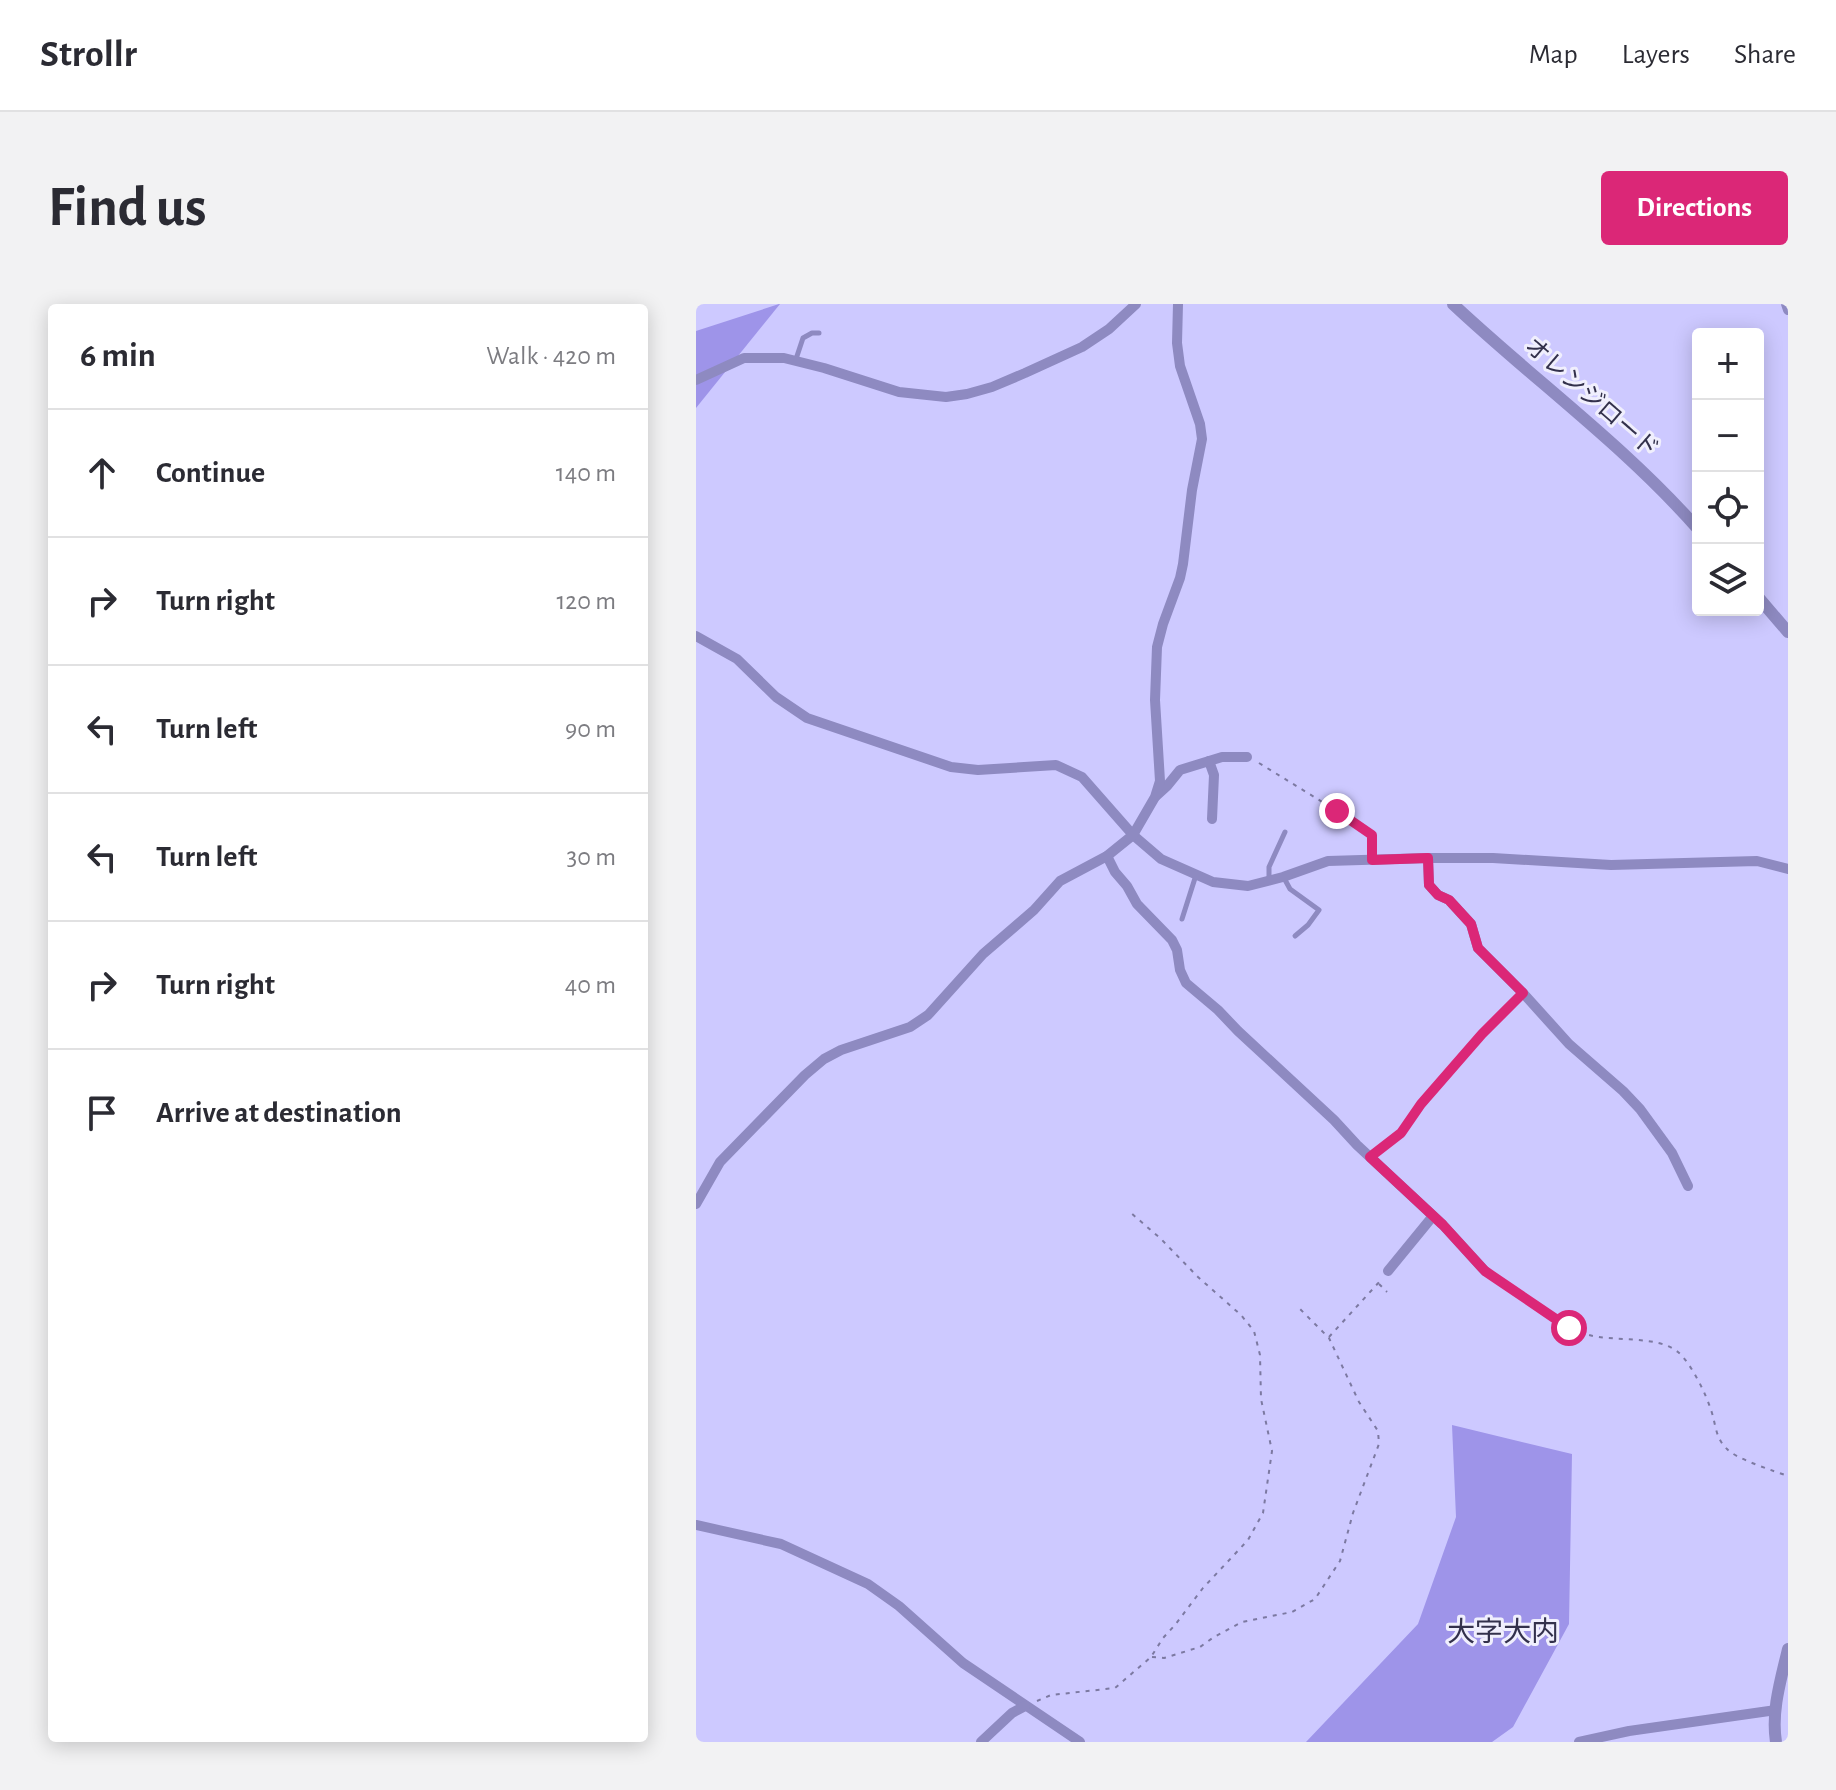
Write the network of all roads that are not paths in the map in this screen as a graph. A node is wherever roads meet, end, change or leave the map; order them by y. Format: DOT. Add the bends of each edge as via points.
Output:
graph roads {
  1 [pos="1136,304"];
  2 [pos="1178,304"];
  3 [pos="1453,304"];
  4 [pos="1786,304"];
  5 [pos="1788,310"];
  6 [pos="819,333"];
  7 [pos="796,360"];
  8 [pos="696,380"];
  9 [pos="1692,522"];
  10 [pos="1764,604"];
  11 [pos="1788,632"];
  12 [pos="696,636"];
  13 [pos="1247,757"];
  14 [pos="1209,761"];
  15 [pos="1155,797"];
  16 [pos="1212,819"];
  17 [pos="1285,832"];
  18 [pos="1133,835"];
  19 [pos="1107,856"];
  20 [pos="1428,858"];
  21 [pos="1788,869"];
  22 [pos="1196,875"];
  23 [pos="1283,877"];
  24 [pos="1269,881"];
  25 [pos="1182,919"];
  26 [pos="1295,936"];
  27 [pos="1688,1186"];
  28 [pos="696,1204"];
  29 [pos="1433,1216"];
  30 [pos="1388,1271"];
  31 [pos="1485,1271"];
  32 [pos="696,1525"];
  33 [pos="1788,1649"];
  34 [pos="1025,1706"];
  35 [pos="1776,1710"];
  36 [pos="981,1742"];
  37 [pos="1080,1742"];
  38 [pos="1579,1742"];
  39 [pos="1776,1742"];
  1 -- 7 [label="street" via="1082,347 967,394 899,392"];
  2 -- 15 [label="street" via="1180,366 1202,439 1180,578 1157,647 1160,781"];
  3 -- 9 [label="street, オレンジロード" via="1633,461"];
  4 -- 5 [label="street"];
  6 -- 7 [label="lane" via="803,338"];
  7 -- 8 [label="street" via="744,358"];
  10 -- 11 [label="street"];
  12 -- 18 [label="street" via="737,659 807,718 951,767 1056,765 1082,777"];
  13 -- 14 [label="street"];
  14 -- 15 [label="street" via="1180,770"];
  14 -- 16 [label="street" via="1214,775"];
  15 -- 18 [label="street"];
  17 -- 24 [label="lane" via="1269,867"];
  18 -- 19 [label="street"];
  18 -- 22 [label="street" via="1161,859"];
  19 -- 28 [label="street" via="1060,881 928,1015 910,1027 841,1050 805,1075 720,1162"];
  19 -- 29 [label="street" via="1137,904 1172,940 1186,983"];
  20 -- 21 [label="street" via="1611,865 1757,861"];
  20 -- 23 [label="street" via="1328,861"];
  20 -- 27 [label="street" via="1429,885 1471,924 1478,948 1640,1109"];
  22 -- 24 [label="street" via="1248,886"];
  22 -- 25 [label="lane"];
  23 -- 24 [label="street"];
  23 -- 26 [label="lane" via="1290,889 1319,910"];
  29 -- 30 [label="street"];
  29 -- 31 [label="street"];
  32 -- 34 [label="street" via="781,1544 868,1584 963,1663"];
  33 -- 35 [label="street"];
  34 -- 36 [label="street"];
  34 -- 37 [label="street"];
  35 -- 38 [label="street"];
  35 -- 39 [label="street"];
}
